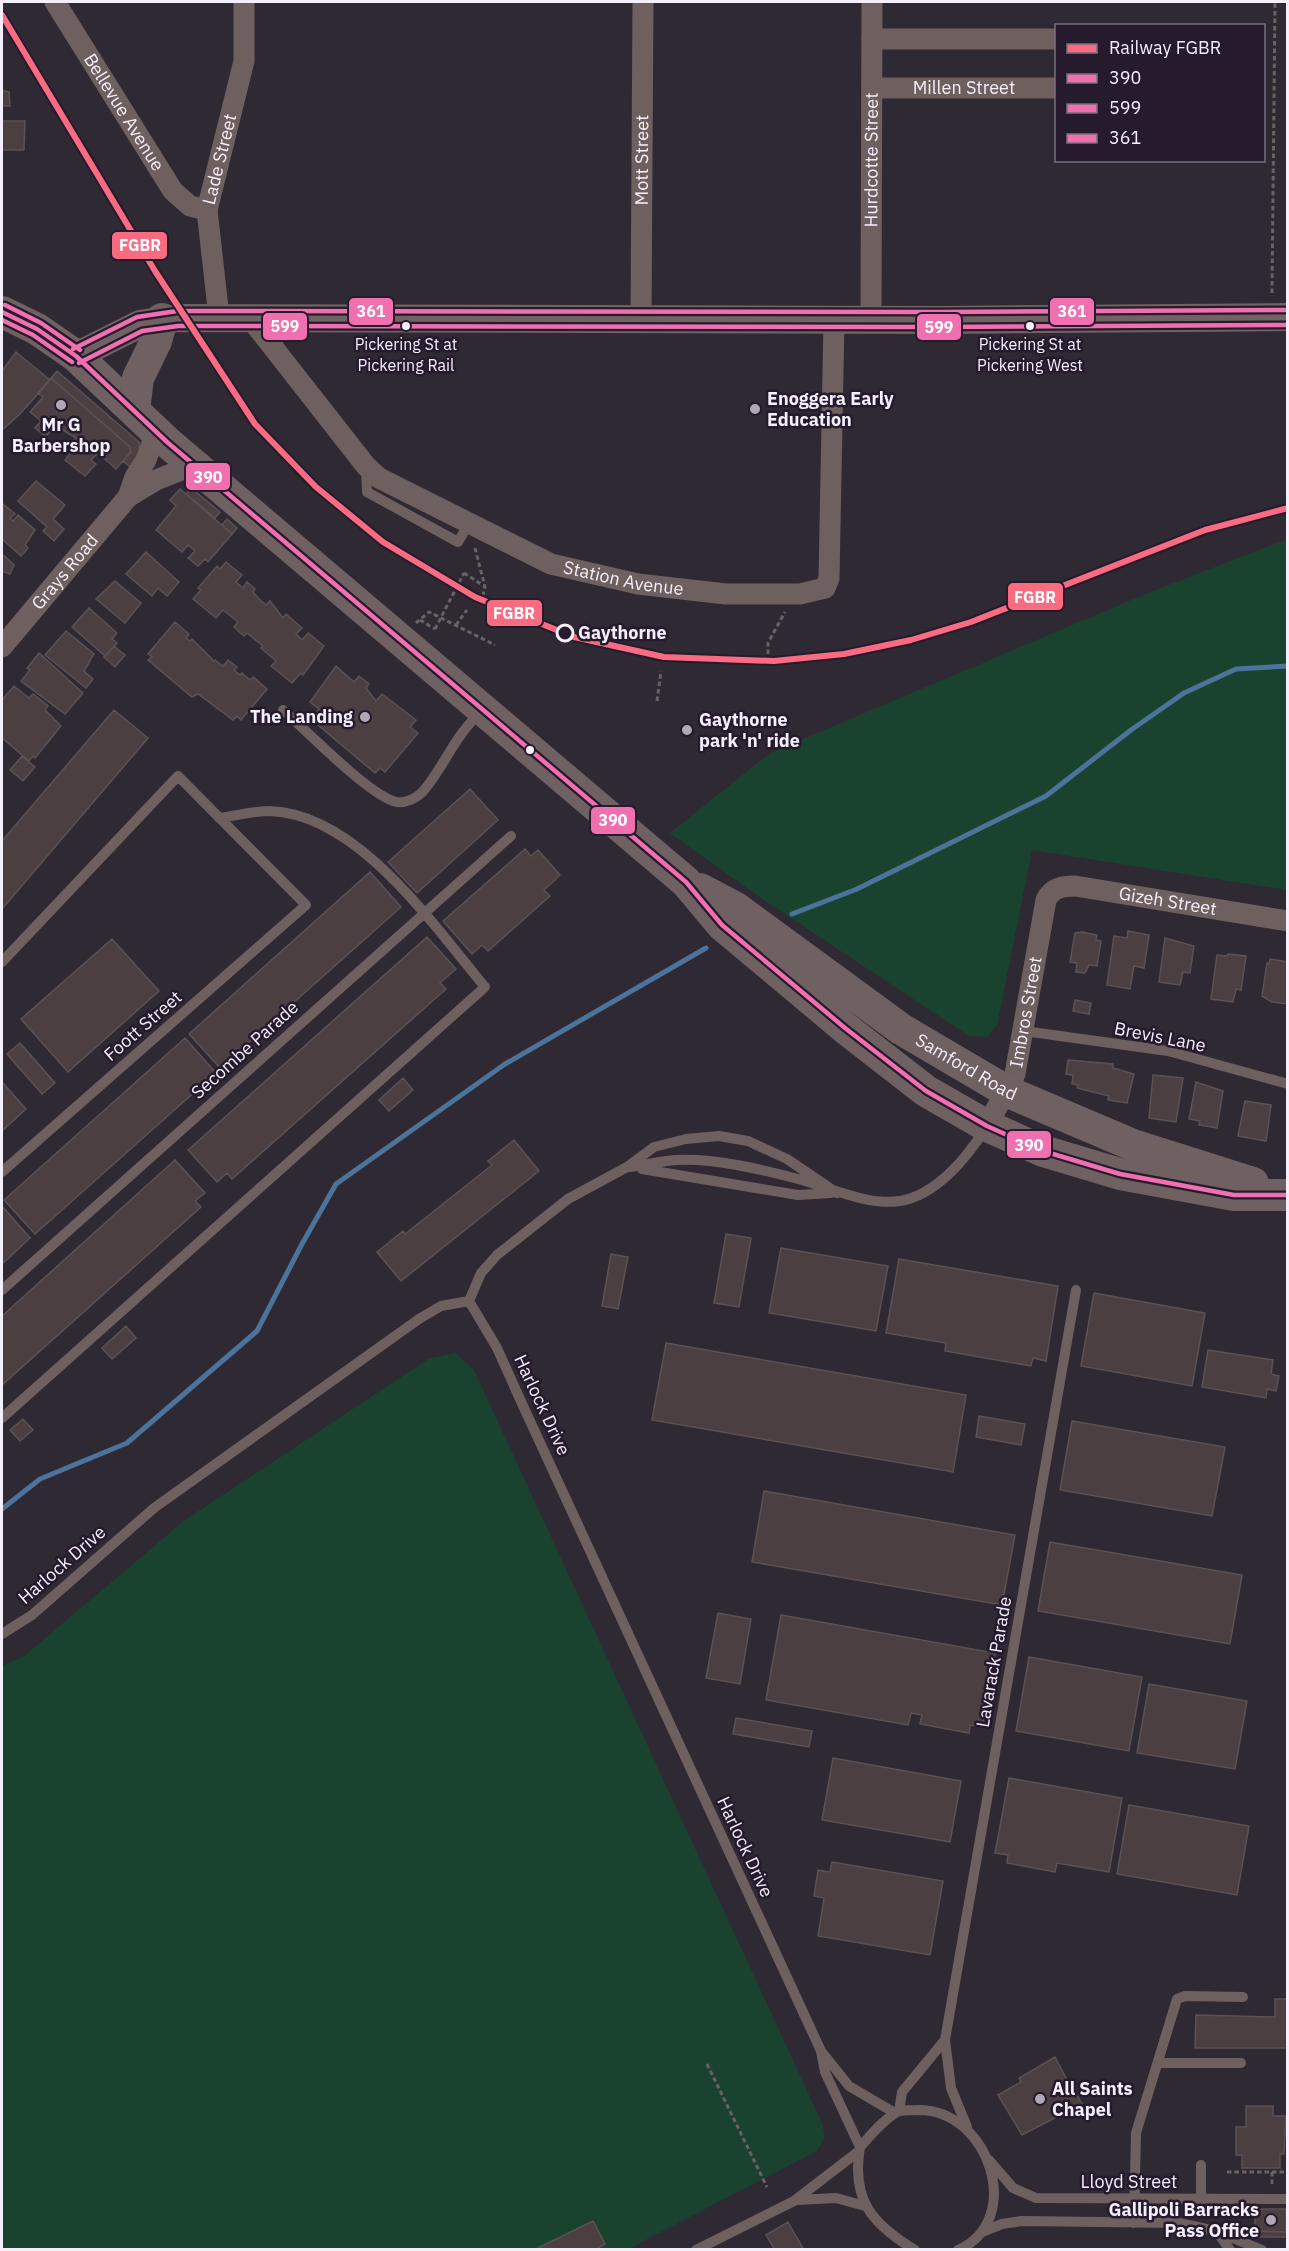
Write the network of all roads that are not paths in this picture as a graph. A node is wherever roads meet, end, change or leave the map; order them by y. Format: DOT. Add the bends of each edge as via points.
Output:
graph roads {
  1 [pos="55,2"];
  2 [pos="244,2"];
  3 [pos="643,2"];
  4 [pos="872,2"];
  5 [pos="872,39"];
  6 [pos="1055,39"];
  7 [pos="872,88"];
  8 [pos="1055,88"];
  9 [pos="207,210"];
  10 [pos="1280,306"];
  11 [pos="2,312"];
  12 [pos="219,317"];
  13 [pos="250,318"];
  14 [pos="162,319"];
  15 [pos="871,319"];
  16 [pos="641,320"];
  17 [pos="834,320"];
  18 [pos="76,356"];
  19 [pos="134,410"];
  20 [pos="156,432"];
  21 [pos="194,465"];
  22 [pos="128,497"];
  23 [pos="2,647"];
  24 [pos="283,710"];
  25 [pos="482,711"];
  26 [pos="219,818"];
  27 [pos="511,836"];
  28 [pos="686,882"];
  29 [pos="1050,893"];
  30 [pos="423,914"];
  31 [pos="1287,921"];
  32 [pos="2,962"];
  33 [pos="1024,1031"];
  34 [pos="1287,1084"];
  35 [pos="1008,1092"];
  36 [pos="987,1126"];
  37 [pos="627,1167"];
  38 [pos="2,1172"];
  39 [pos="837,1192"];
  40 [pos="1282,1194"];
  41 [pos="2,1290"];
  42 [pos="1076,1290"];
  43 [pos="469,1301"];
  44 [pos="2,1418"];
  45 [pos="2,1634"];
  46 [pos="1244,1997"];
  47 [pos="945,2040"];
  48 [pos="821,2051"];
  49 [pos="1158,2063"];
  50 [pos="1241,2063"];
  51 [pos="897,2112"];
  52 [pos="966,2127"];
  53 [pos="859,2149"];
  54 [pos="987,2157"];
  55 [pos="1201,2165"];
  56 [pos="1134,2199"];
  57 [pos="1201,2199"];
  58 [pos="1287,2199"];
  59 [pos="794,2201"];
  60 [pos="865,2206"];
  61 [pos="1134,2223"];
  62 [pos="1216,2231"];
  63 [pos="982,2232"];
  64 [pos="894,2237"];
  65 [pos="1248,2247"];
  66 [pos="696,2250"];
  67 [pos="896,2250"];
  68 [pos="915,2250"];
  69 [pos="958,2250"];
  70 [pos="1230,2250"];
  71 [pos="1262,2250"];
  1 -- 9 [label="street, Bellevue Avenue" via="172,191 190,206"];
  2 -- 9 [label="street, Lade Street" via="244,61"];
  3 -- 16 [label="street, Mott Street"];
  4 -- 5 [label="street, Hurdcotte Street"];
  5 -- 6 [label="street"];
  5 -- 7 [label="street, Hurdcotte Street"];
  7 -- 8 [label="street, Millen Street"];
  7 -- 15 [label="street, Hurdcotte Street"];
  9 -- 12 [label="street, Lade Street"];
  10 -- 15 [label="main road"];
  11 -- 18 [label="main road, Samford Road" via="37,329"];
  12 -- 13 [label="main road"];
  12 -- 14 [label="main road"];
  13 -- 16 [label="main road"];
  13 -- 17 [label="street, Station Avenue" via="379,478 551,564 638,584 726,594 800,594 825,588 829,578"];
  14 -- 18 [label="main road" via="140,324"];
  14 -- 19 [label="main road" via="140,372"];
  15 -- 17 [label="main road"];
  16 -- 17 [label="main road"];
  18 -- 19 [label="main road, Samford Road"];
  19 -- 20 [label="main road, Samford Road"];
  20 -- 21 [label="main road, Samford Road"];
  20 -- 22 [label="street, Grays Road"];
  21 -- 22 [label="street, Grays Road" via="156,480"];
  21 -- 25 [label="main road, Samford Road"];
  22 -- 23 [label="street, Grays Road"];
  24 -- 25 [label="lane" via="373,789 394,802 410,801 424,790 454,741"];
  25 -- 28 [label="main road, Samford Road"];
  26 -- 30 [label="lane" via="270,811 306,819 343,836"];
  26 -- 32 [label="lane" via="178,776"];
  26 -- 38 [label="lane, Foott Street" via="306,904"];
  27 -- 30 [label="lane, Secombe Parade"];
  28 -- 35 [label="main road, Samford Road" via="736,908 901,1029"];
  28 -- 36 [label="main road, Samford Road" via="722,925 845,1028 926,1091"];
  29 -- 31 [label="street, Gizeh Street" via="1063,886 1075,886"];
  29 -- 33 [label="street, Imbros Street"];
  30 -- 41 [label="lane, Secombe Parade"];
  30 -- 44 [label="lane" via="485,987"];
  33 -- 34 [label="lane, Brevis Lane" via="1168,1052"];
  33 -- 35 [label="street, Imbros Street"];
  35 -- 36 [label="street, Imbros Street"];
  35 -- 40 [label="main road, Samford Road" via="1133,1145 1238,1176"];
  36 -- 39 [label="lane" via="957,1166 916,1196 893,1202"];
  36 -- 40 [label="main road, Samford Road" via="1043,1151 1120,1174 1234,1195"];
  37 -- 39 [label="lane" via="798,1196"];
  37 -- 39 [label="lane" via="676,1160 721,1164 791,1177"];
  37 -- 39 [label="lane" via="654,1148 686,1139 719,1136 760,1145"];
  37 -- 43 [label="lane" via="568,1199 497,1255 481,1273"];
  42 -- 47 [label="lane, Lavarack Parade"];
  43 -- 45 [label="lane, Harlock Drive" via="441,1306 419,1319 154,1508 32,1615"];
  43 -- 48 [label="lane, Harlock Drive" via="502,1358"];
  46 -- 49 [label="lane" via="1178,1999"];
  47 -- 51 [label="lane" via="903,2092"];
  47 -- 52 [label="lane" via="951,2088"];
  48 -- 51 [label="lane" via="849,2086"];
  48 -- 53 [label="lane" via="825,2072"];
  49 -- 50 [label="lane"];
  49 -- 56 [label="lane" via="1136,2133"];
  51 -- 52 [label="lane" via="925,2110 946,2115"];
  51 -- 53 [label="lane"];
  52 -- 54 [label="lane, Lloyd Street"];
  53 -- 59 [label="lane"];
  53 -- 60 [label="lane" via="859,2181"];
  54 -- 56 [label="lane, Lloyd Street" via="1013,2188 1036,2198"];
  54 -- 63 [label="lane" via="994,2189 991,2214"];
  55 -- 57 [label="lane"];
  56 -- 57 [label="lane, Lloyd Street"];
  56 -- 61 [label="lane"];
  57 -- 58 [label="lane, Lloyd Street"];
  59 -- 60 [label="lane" via="836,2198"];
  59 -- 66 [label="lane"];
  60 -- 64 [label="lane" via="877,2224"];
  61 -- 62 [label="lane" via="1179,2223"];
  61 -- 63 [label="lane" via="1022,2221"];
  62 -- 65 [label="lane"];
  62 -- 70 [label="lane"];
  63 -- 69 [label="lane"];
  64 -- 67 [label="lane"];
  64 -- 68 [label="lane"];
  65 -- 71 [label="lane"];
}
